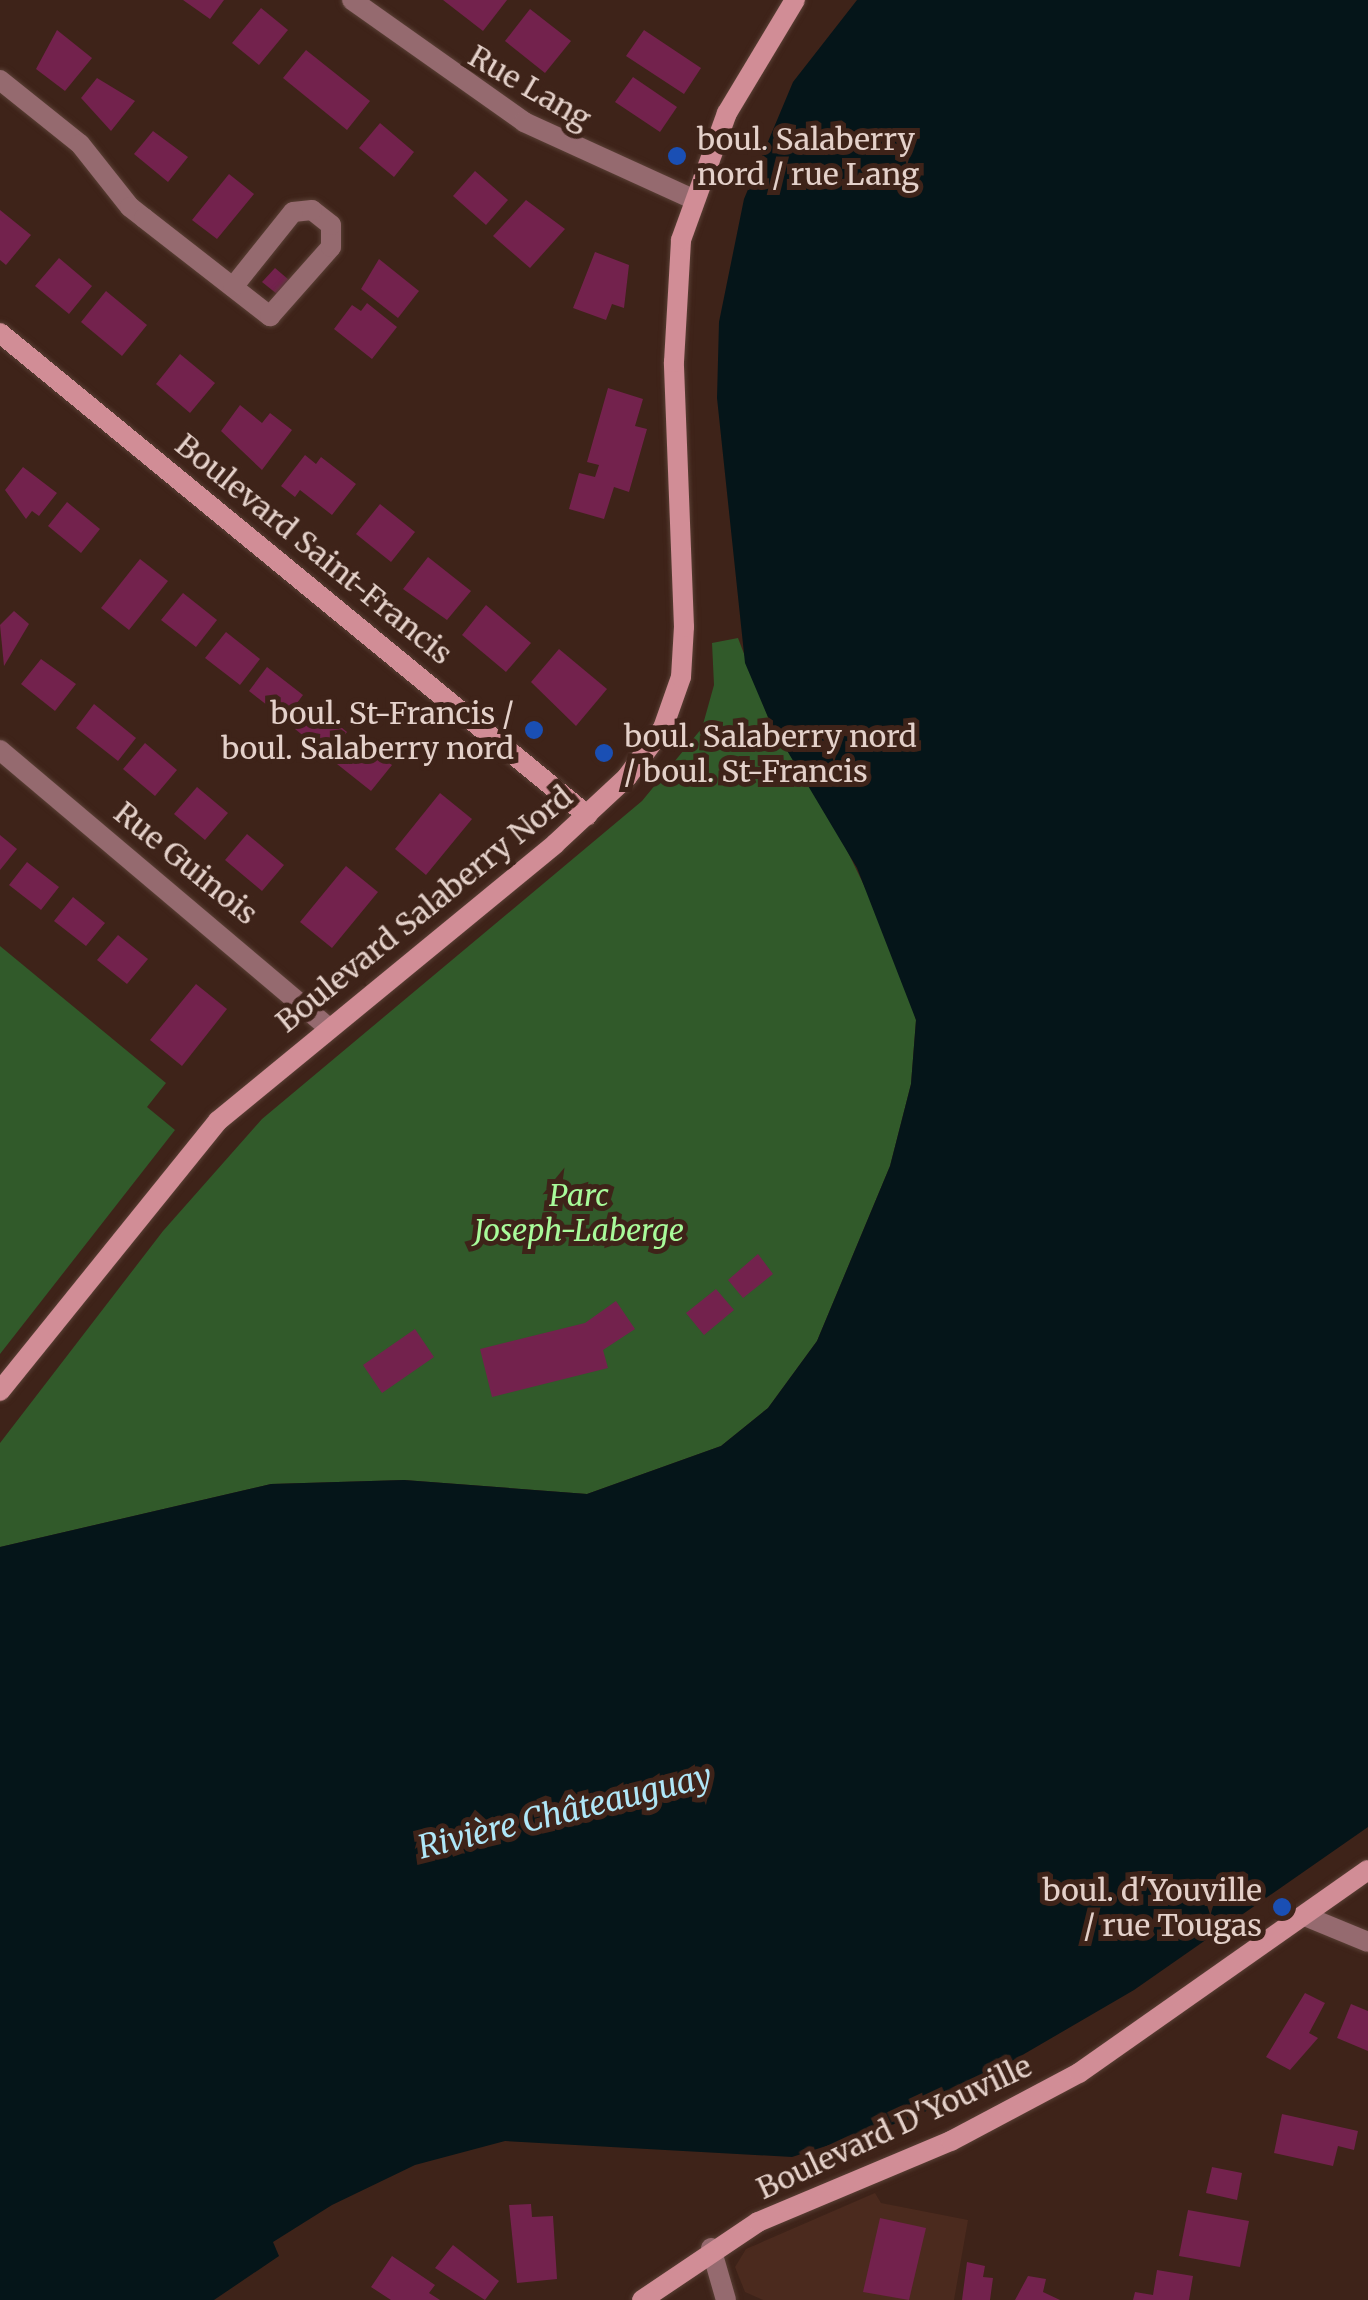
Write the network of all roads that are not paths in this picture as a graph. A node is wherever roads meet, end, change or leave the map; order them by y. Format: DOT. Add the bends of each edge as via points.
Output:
graph roads {
  1 [pos="352,0"];
  2 [pos="795,0"];
  3 [pos="0,80"];
  4 [pos="693,199"];
  5 [pos="234,287"];
  6 [pos="0,333"];
  7 [pos="0,750"];
  8 [pos="588,815"];
  9 [pos="328,1027"];
  10 [pos="0,1392"];
  11 [pos="1368,1870"];
  12 [pos="1305,1916"];
  13 [pos="1368,1942"];
  14 [pos="712,2248"];
  15 [pos="644,2299"];
  16 [pos="726,2300"];
  1 -- 4 [label="street, Rue Lang" via="524,122"];
  2 -- 4 [label="street, Boulevard Salaberry Nord" via="741,86"];
  3 -- 5 [label="street" via="80,144 130,206"];
  4 -- 8 [label="street, Boulevard Salaberry Nord" via="674,324 682,677 655,743"];
  5 -- 5 [label="street" via="277,317 330,247 331,224 312,210 293,212"];
  6 -- 8 [label="street, Boulevard Saint-Francis"];
  7 -- 9 [label="street, Rue Guinois"];
  8 -- 9 [label="street, Boulevard Salaberry Nord"];
  9 -- 10 [label="street, Boulevard Salaberry Nord" via="198,1144"];
  11 -- 12 [label="street, Boulevard D'Youville"];
  12 -- 13 [label="street"];
  12 -- 14 [label="street, Boulevard D'Youville" via="1132,2040 1010,2113"];
  14 -- 15 [label="street, Boulevard D'Youville"];
  14 -- 16 [label="street"];
}
